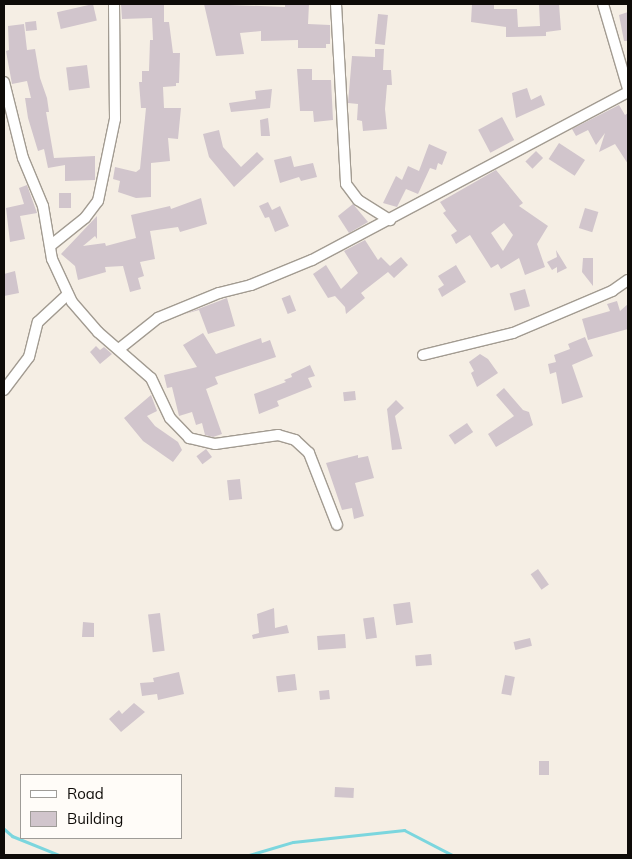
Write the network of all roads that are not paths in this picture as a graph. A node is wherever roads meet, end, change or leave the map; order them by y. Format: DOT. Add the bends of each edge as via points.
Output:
graph roads {
  1 [pos="114,4"];
  2 [pos="336,4"];
  3 [pos="604,4"];
  4 [pos="624,58"];
  5 [pos="4,82"];
  6 [pos="628,90"];
  7 [pos="390,220"];
  8 [pos="50,246"];
  9 [pos="628,280"];
  10 [pos="68,294"];
  11 [pos="119,349"];
  12 [pos="423,355"];
  13 [pos="4,390"];
  14 [pos="337,525"];
  1 -- 8 [label="street" via="116,119 98,201 84,218"];
  2 -- 7 [label="street" via="346,184 358,200"];
  3 -- 4 [label="street"];
  4 -- 6 [label="street"];
  5 -- 8 [label="street" via="25,165 43,206"];
  6 -- 7 [label="street"];
  7 -- 11 [label="street" via="299,266 251,285 219,292 158,318"];
  8 -- 10 [label="street" via="58,275"];
  9 -- 12 [label="street" via="612,291 513,333"];
  10 -- 11 [label="street" via="98,332"];
  10 -- 13 [label="street" via="38,322 29,357"];
  11 -- 14 [label="street" via="151,378 170,418 189,438 215,444 278,435 295,440 313,462"];
}
